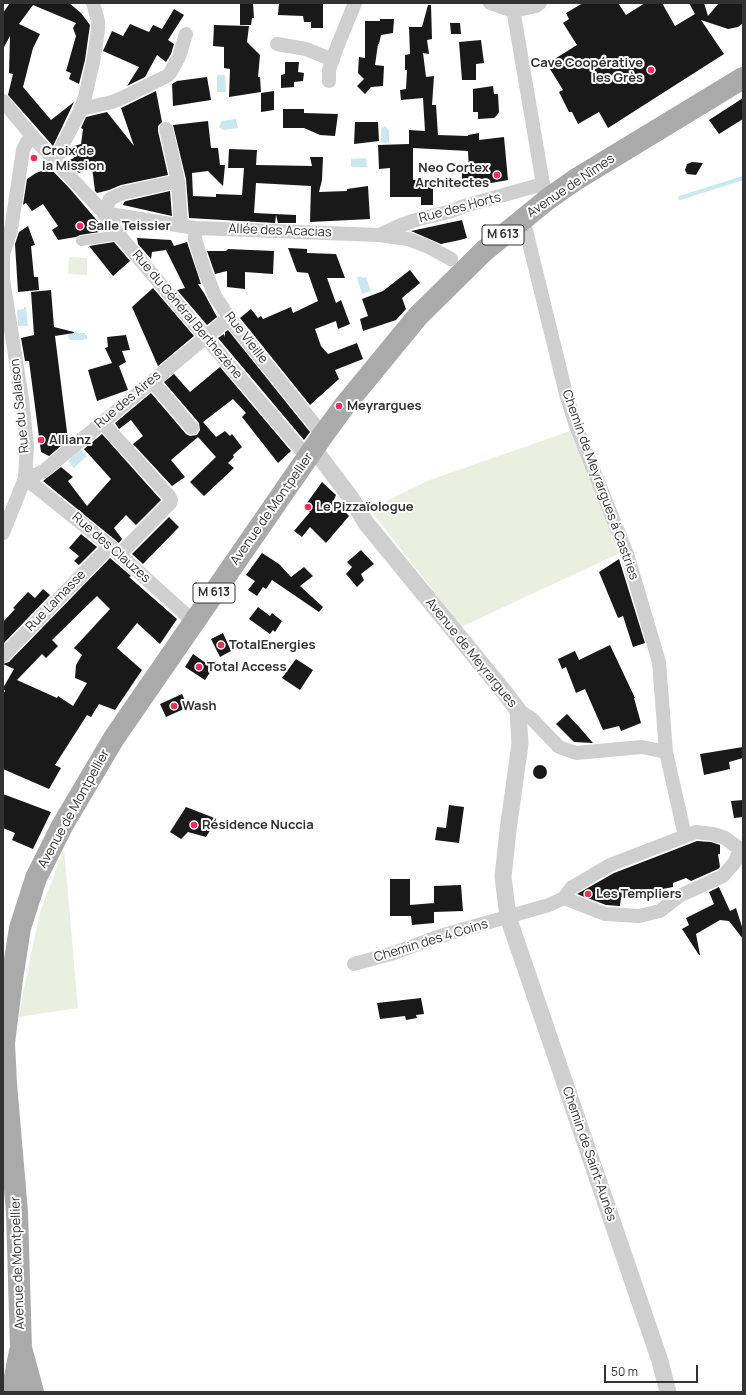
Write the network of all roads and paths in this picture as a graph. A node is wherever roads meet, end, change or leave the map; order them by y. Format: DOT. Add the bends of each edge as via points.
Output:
graph roads {
  1 [pos="93,3"];
  2 [pos="355,3"];
  3 [pos="490,3"];
  4 [pos="540,3"];
  5 [pos="513,7"];
  6 [pos="186,34"];
  7 [pos="277,44"];
  8 [pos="333,60"];
  9 [pos="743,78"];
  10 [pos="329,81"];
  11 [pos="3,101"];
  12 [pos="81,109"];
  13 [pos="166,129"];
  14 [pos="32,136"];
  15 [pos="55,160"];
  16 [pos="178,181"];
  17 [pos="546,192"];
  18 [pos="104,213"];
  19 [pos="523,218"];
  20 [pos="188,227"];
  21 [pos="119,235"];
  22 [pos="379,235"];
  23 [pos="81,241"];
  24 [pos="3,254"];
  25 [pos="451,259"];
  26 [pos="229,318"];
  27 [pos="206,336"];
  28 [pos="152,381"];
  29 [pos="102,422"];
  30 [pos="192,428"];
  31 [pos="315,447"];
  32 [pos="25,478"];
  33 [pos="3,533"];
  34 [pos="115,550"];
  35 [pos="194,622"];
  36 [pos="3,656"];
  37 [pos="518,710"];
  38 [pos="666,752"];
  39 [pos="685,836"];
  40 [pos="742,849"];
  41 [pos="564,898"];
  42 [pos="508,917"];
  43 [pos="354,964"];
  44 [pos="5,1017"];
  45 [pos="21,1348"];
  46 [pos="9,1392"];
  47 [pos="33,1392"];
  48 [pos="668,1392"];
  1 -- 12 [label="street" via="98,31 92,68"];
  2 -- 8 [label="street"];
  3 -- 5 [label="street"];
  4 -- 5 [label="street" via="536,6"];
  5 -- 17 [label="street"];
  6 -- 12 [label="street" via="178,57 167,76 112,102"];
  7 -- 8 [label="street" via="306,49"];
  8 -- 10 [label="street" via="329,70"];
  9 -- 17 [label="main road, Avenue de Nîmes / M 613" via="575,180"];
  11 -- 14 [label="street, Rue du Général Berthezène"];
  12 -- 15 [label="street"];
  13 -- 16 [label="street, Rue Vieille"];
  14 -- 15 [label="street, Rue du Général Berthezène"];
  14 -- 24 [label="street, Rue du Salaison" via="23,150 11,230"];
  15 -- 18 [label="street, Rue du Général Berthezène"];
  16 -- 18 [label="street" via="123,192 110,198"];
  16 -- 20 [label="street, Rue Vieille"];
  17 -- 19 [label="main road, Avenue de Nîmes / M 613"];
  17 -- 22 [label="street, Rue des Horts" via="419,219 401,224"];
  18 -- 20 [label="street, Allée des Acacias"];
  18 -- 21 [label="street, Rue du Général Berthezène"];
  19 -- 31 [label="main road, Avenue de Nîmes / M 613" via="479,255 418,316 344,405"];
  19 -- 38 [label="street, Chemin de Meyrargues à Castries" via="566,394 626,554 659,662"];
  20 -- 22 [label="street, Allée des Acacias"];
  20 -- 26 [label="street, Rue Vieille" via="195,238 215,296"];
  21 -- 23 [label="street"];
  21 -- 27 [label="street, Rue du Général Berthezène"];
  22 -- 25 [label="street, Allée des Acacias" via="408,239"];
  24 -- 32 [label="street, Rue du Salaison" via="3,279 27,446"];
  26 -- 27 [label="street, Rue des Aires"];
  26 -- 31 [label="street, Rue Vieille"];
  27 -- 28 [label="street, Rue des Aires"];
  27 -- 31 [label="street, Rue du Général Berthezène"];
  28 -- 29 [label="street, Rue des Aires"];
  28 -- 30 [label="street"];
  29 -- 32 [label="street, Rue des Aires" via="45,470"];
  29 -- 34 [label="street, Rue Lamasse" via="171,500"];
  31 -- 35 [label="main road, Avenue de Montpellier / M 613"];
  31 -- 37 [label="street, Avenue de Meyrargues" via="366,523"];
  32 -- 33 [label="street, Rue du Salaison"];
  32 -- 34 [label="street, Rue des Clauzes"];
  34 -- 35 [label="street, Rue des Clauzes"];
  34 -- 36 [label="street, Rue Lamasse"];
  35 -- 44 [label="main road, Avenue de Montpellier / M 613" via="114,738 62,826 36,878 20,928"];
  37 -- 38 [label="street" via="532,719 559,747 576,753 642,747"];
  37 -- 42 [label="street, Avenue de Meyrargues" via="520,744 503,877"];
  38 -- 39 [label="street, Chemin de Meyrargues à Castries"];
  39 -- 40 [label="street" via="696,832 713,834"];
  39 -- 41 [label="street" via="610,865 571,888"];
  40 -- 41 [label="street" via="723,876 679,896 660,911 639,916 605,914"];
  41 -- 42 [label="street, Chemin des 4 Coins"];
  42 -- 43 [label="street, Chemin des 4 Coins"];
  42 -- 48 [label="street, Chemin de Saint-Aunès" via="660,1361"];
  44 -- 45 [label="main road, Avenue de Montpellier / M 613" via="6,1084 17,1212"];
  45 -- 46 [label="main road, Avenue de Montpellier / M 613" via="13,1386"];
  45 -- 47 [label="main road, Avenue de Montpellier / M 613"];
}
